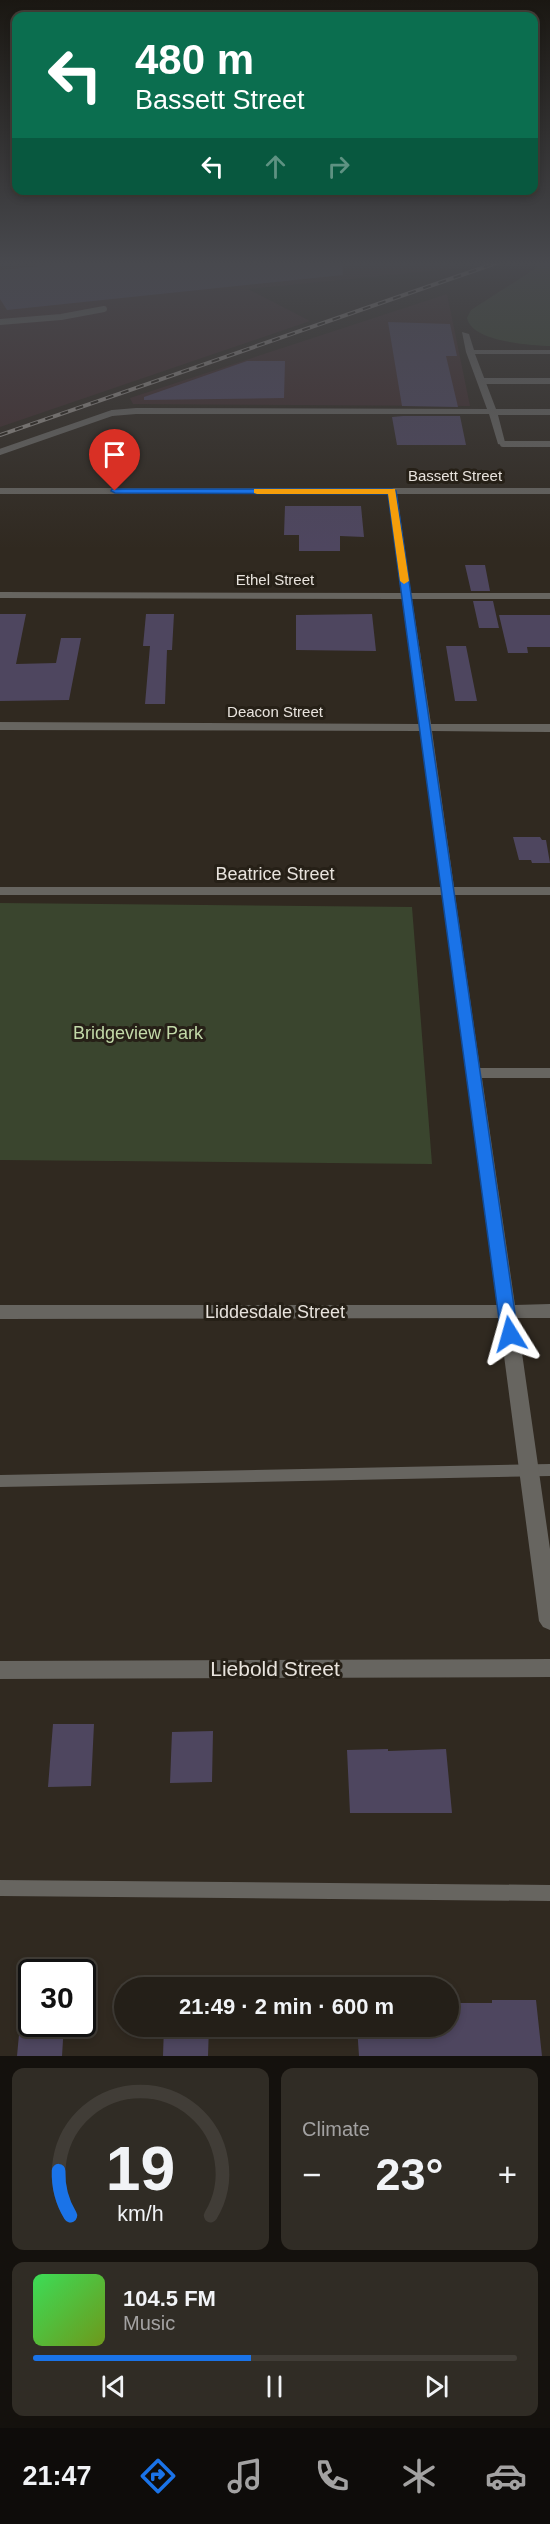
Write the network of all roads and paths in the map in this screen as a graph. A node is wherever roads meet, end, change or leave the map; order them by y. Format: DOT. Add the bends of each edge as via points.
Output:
graph roads {
  1 [pos="472,357"];
  2 [pos="481,381"];
  3 [pos="550,381"];
  4 [pos="495,412"];
  5 [pos="550,412"];
  6 [pos="112,413"];
  7 [pos="503,444"];
  8 [pos="550,444"];
  9 [pos="0,452"];
  10 [pos="0,491"];
  11 [pos="392,491"];
  12 [pos="550,491"];
  13 [pos="0,595"];
  14 [pos="406,596"];
  15 [pos="550,596"];
  16 [pos="0,726"];
  17 [pos="425,728"];
  18 [pos="550,728"];
  19 [pos="0,891"];
  20 [pos="447,891"];
  21 [pos="550,891"];
  22 [pos="474,1073"];
  23 [pos="550,1073"];
  24 [pos="507,1311"];
  25 [pos="550,1311"];
  26 [pos="0,1312"];
  27 [pos="529,1470"];
  28 [pos="550,1470"];
  29 [pos="0,1481"];
  30 [pos="550,1621"];
  31 [pos="550,1668"];
  32 [pos="0,1670"];
  33 [pos="0,1888"];
  34 [pos="550,1893"];
  1 -- 2 [label="street"];
  2 -- 3 [label="lane"];
  2 -- 4 [label="street"];
  4 -- 5 [label="street"];
  4 -- 6 [label="street"];
  4 -- 7 [label="street"];
  6 -- 9 [label="lane"];
  7 -- 8 [label="lane"];
  10 -- 11 [label="street, Bassett Street"];
  11 -- 12 [label="street, Bassett Street"];
  11 -- 14 [label="street"];
  13 -- 14 [label="street, Ethel Street"];
  14 -- 15 [label="street, Ethel Street"];
  14 -- 17 [label="street"];
  16 -- 17 [label="street, Deacon Street"];
  17 -- 18 [label="street, Deacon Street"];
  17 -- 20 [label="street"];
  19 -- 20 [label="street, Beatrice Street"];
  20 -- 21 [label="street, Beatrice Street"];
  20 -- 22 [label="street"];
  22 -- 23 [label="street"];
  22 -- 24 [label="street"];
  24 -- 25 [label="street, Liddesdale Street"];
  24 -- 26 [label="street, Liddesdale Street"];
  24 -- 27 [label="street"];
  27 -- 28 [label="lane"];
  27 -- 29 [label="lane"];
  27 -- 30 [label="street"];
  31 -- 32 [label="street, Liebold Street"];
  33 -- 34 [label="lane"];
}
